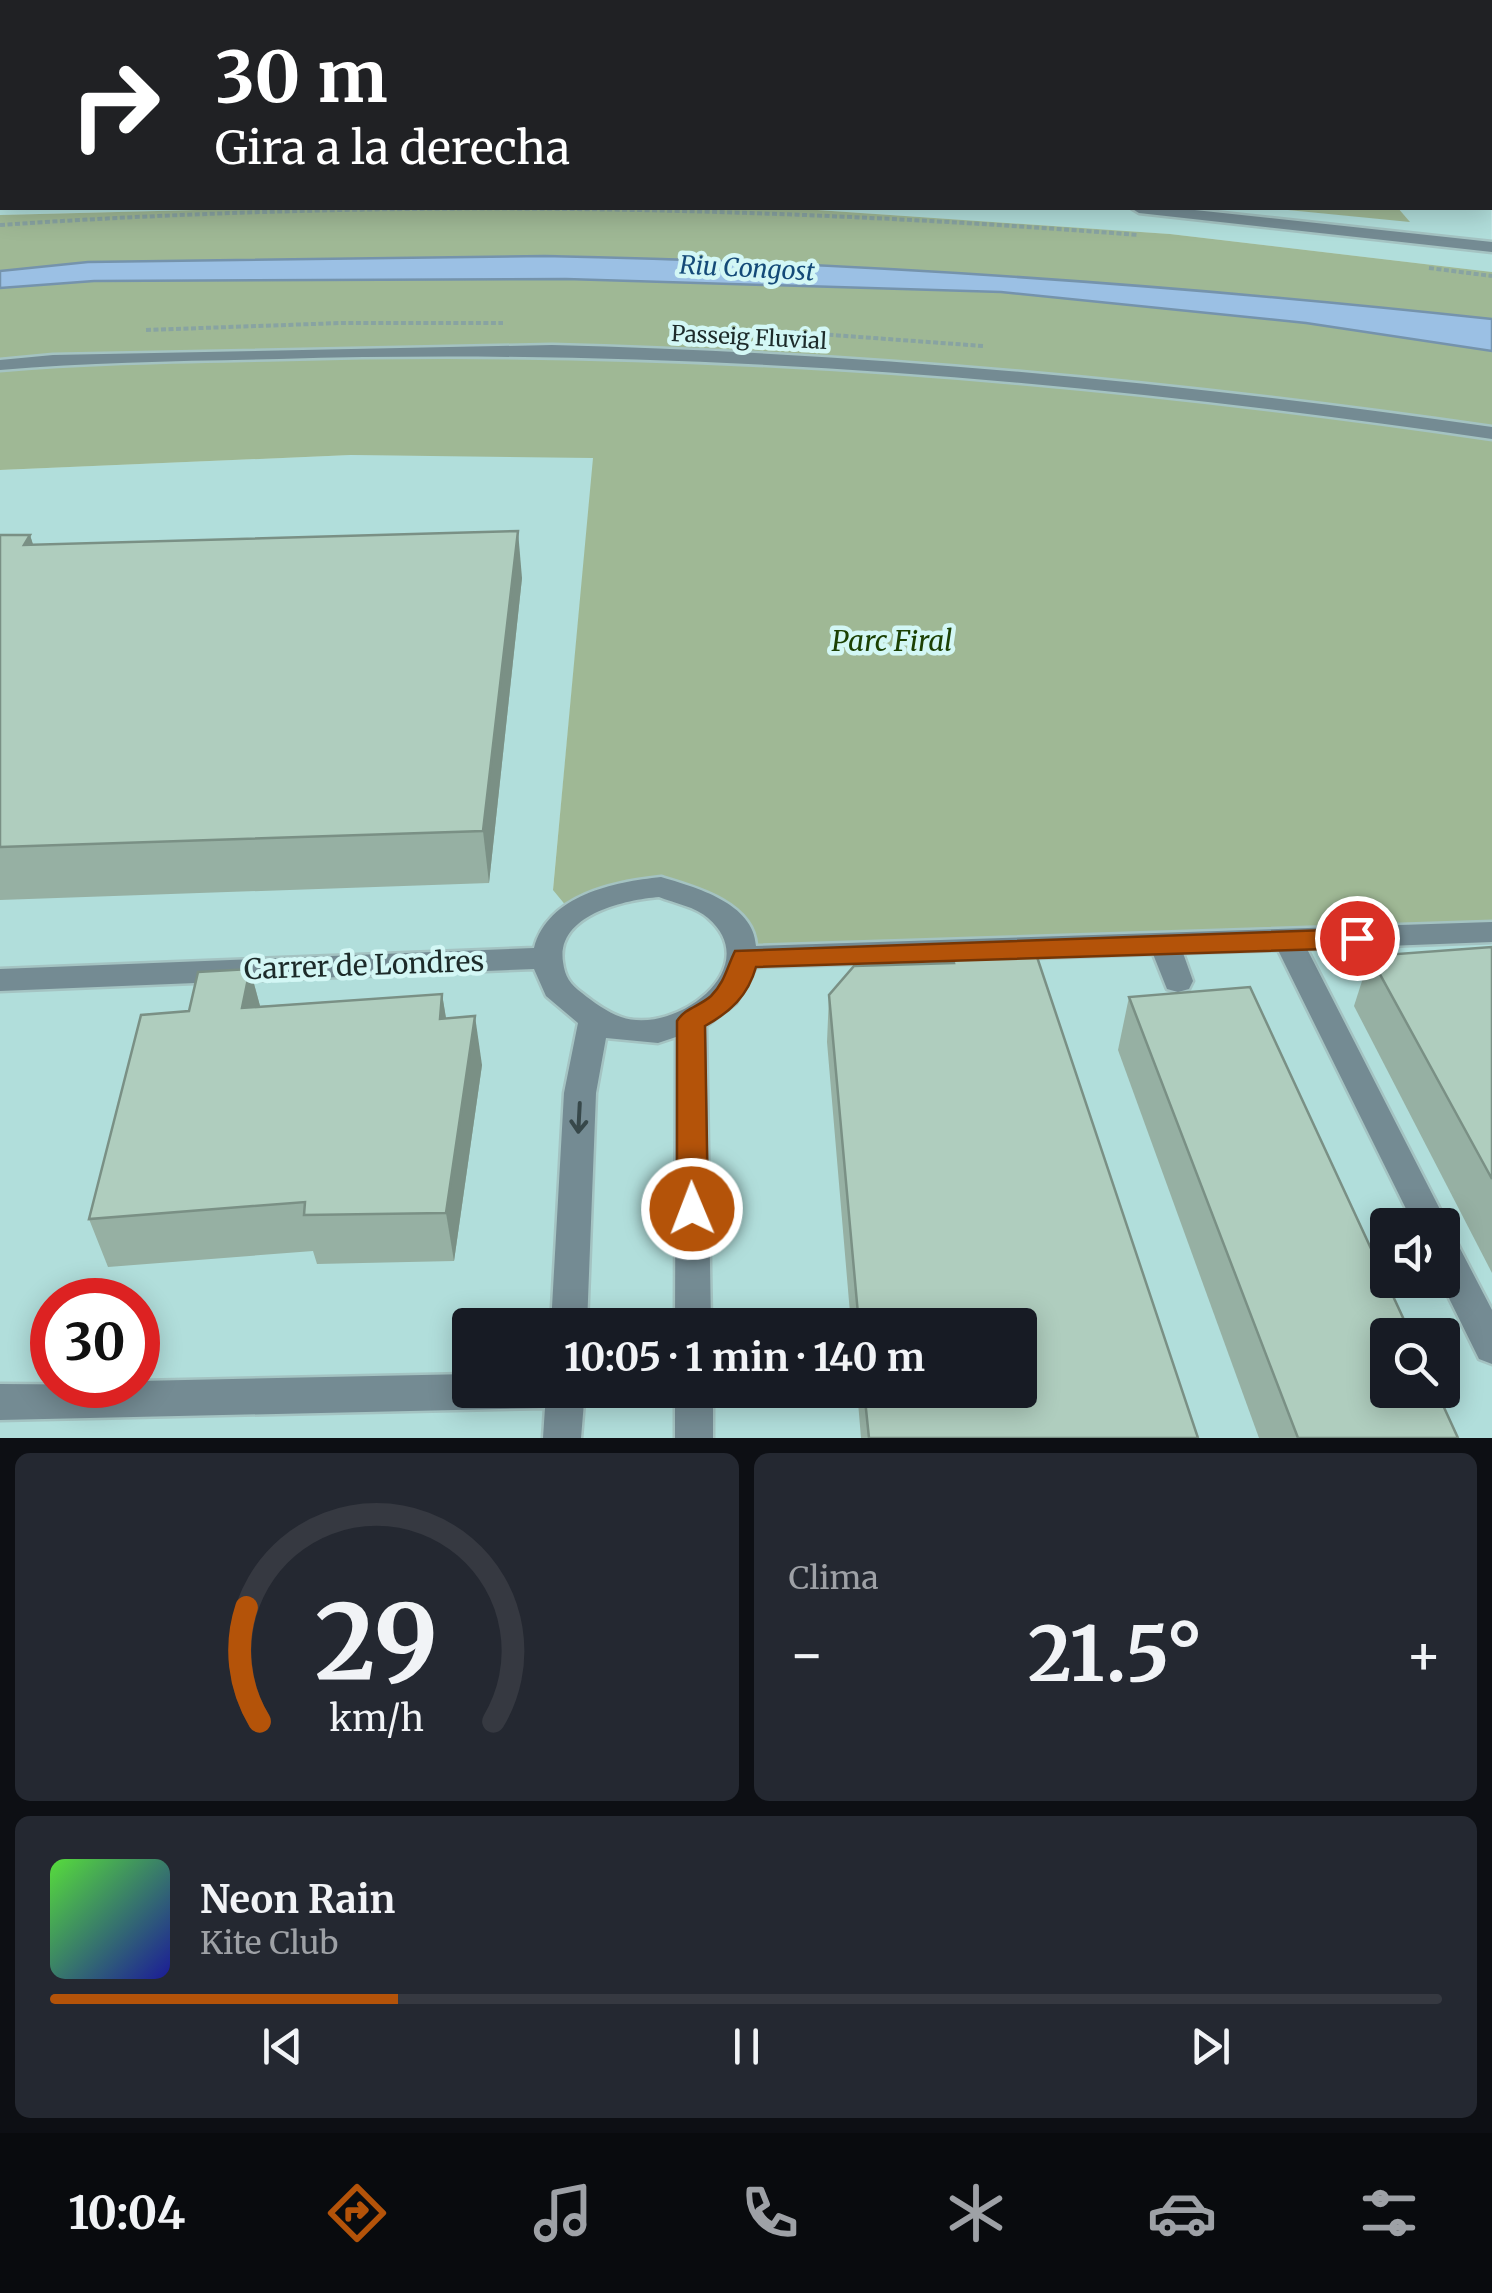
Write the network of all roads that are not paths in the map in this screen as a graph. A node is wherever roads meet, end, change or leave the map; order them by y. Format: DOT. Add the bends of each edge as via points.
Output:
graph roads {
  1 [pos="1162,210"];
  2 [pos="1492,246"];
  3 [pos="0,365"];
  4 [pos="1492,433"];
  5 [pos="1492,932"];
  6 [pos="1289,942"];
  7 [pos="1165,945"];
  8 [pos="1034,949"];
  9 [pos="916,952"];
  10 [pos="548,958"];
  11 [pos="745,958"];
  12 [pos="0,980"];
  13 [pos="1178,981"];
  14 [pos="923,984"];
  15 [pos="1046,987"];
  16 [pos="691,1021"];
  17 [pos="594,1022"];
  18 [pos="1422,1208"];
  19 [pos="1460,1284"];
  20 [pos="570,1308"];
  21 [pos="693,1308"];
  22 [pos="1492,1347"];
  23 [pos="452,1392"];
  24 [pos="0,1402"];
  25 [pos="564,1408"];
  26 [pos="694,1408"];
  27 [pos="562,1438"];
  28 [pos="694,1438"];
  1 -- 2 [label="street"];
  3 -- 4 [label="street, Passeig Fluvial" via="551,350 913,366"];
  5 -- 6 [label="street"];
  6 -- 7 [label="street"];
  6 -- 18 [label="street"];
  7 -- 8 [label="street"];
  7 -- 13 [label="street"];
  8 -- 9 [label="street"];
  8 -- 15 [label="street"];
  9 -- 11 [label="street"];
  9 -- 14 [label="street"];
  10 -- 11 [label="street" via="563,924 598,897 661,887 722,909 738,930"];
  10 -- 12 [label="street, Carrer de Londres"];
  10 -- 17 [label="street" via="552,983"];
  11 -- 16 [label="street" via="738,982 719,1005"];
  16 -- 17 [label="street" via="656,1030"];
  16 -- 21 [label="street"];
  17 -- 20 [label="street, one-way" via="580,1093"];
  19 -- 22 [label="street"];
  23 -- 24 [label="street"];
  25 -- 27 [label="street"];
  26 -- 28 [label="street"];
}
